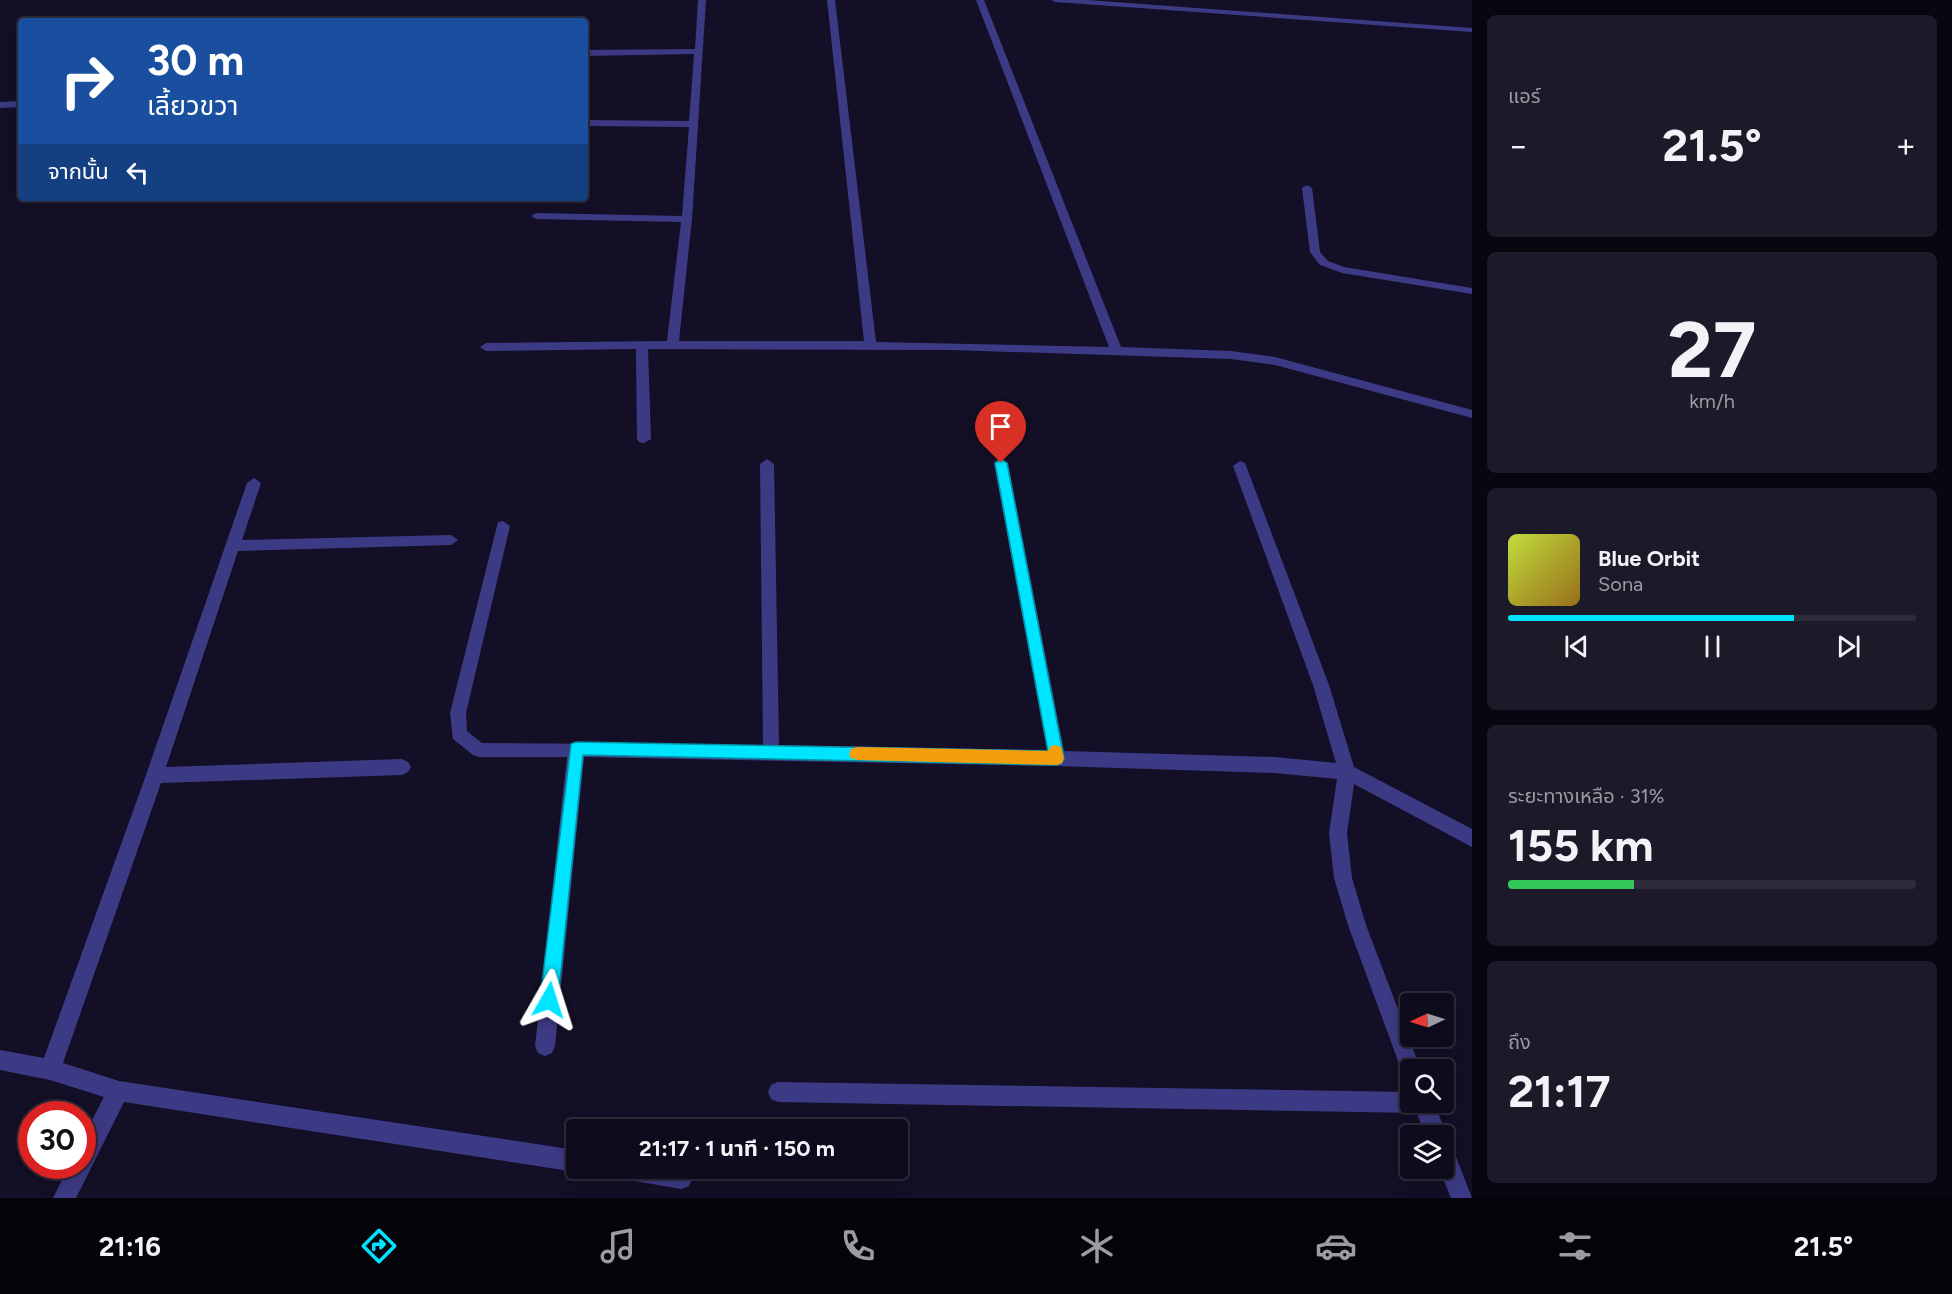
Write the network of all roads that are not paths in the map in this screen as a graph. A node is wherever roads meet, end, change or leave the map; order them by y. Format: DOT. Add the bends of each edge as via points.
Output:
graph roads {
  1 [pos="702,0"];
  2 [pos="831,0"];
  3 [pos="980,0"];
  4 [pos="1055,0"];
  5 [pos="1472,30"];
  6 [pos="698,51"];
  7 [pos="588,53"];
  8 [pos="18,104"];
  9 [pos="0,105"];
  10 [pos="588,123"];
  11 [pos="693,124"];
  12 [pos="1307,188"];
  13 [pos="536,216"];
  14 [pos="687,219"];
  15 [pos="1472,291"];
  16 [pos="673,343"];
  17 [pos="642,344"];
  18 [pos="870,344"];
  19 [pos="486,347"];
  20 [pos="1116,350"];
  21 [pos="1472,414"];
  22 [pos="644,439"];
  23 [pos="1001,463"];
  24 [pos="767,464"];
  25 [pos="1240,466"];
  26 [pos="254,483"];
  27 [pos="503,526"];
  28 [pos="451,540"];
  29 [pos="234,546"];
  30 [pos="576,748"];
  31 [pos="771,752"];
  32 [pos="1057,758"];
  33 [pos="402,767"];
  34 [pos="1347,772"];
  35 [pos="155,775"];
  36 [pos="1472,839"];
  37 [pos="545,1046"];
  38 [pos="1407,1059"];
  39 [pos="0,1060"];
  40 [pos="50,1070"];
  41 [pos="119,1091"];
  42 [pos="778,1092"];
  43 [pos="1400,1103"];
  44 [pos="96,1136"];
  45 [pos="566,1159"];
  46 [pos="74,1179"];
  47 [pos="1454,1179"];
  48 [pos="64,1198"];
  49 [pos="1462,1198"];
  1 -- 6 [label="street"];
  2 -- 18 [label="street"];
  3 -- 20 [label="street"];
  4 -- 5 [label="street"];
  6 -- 7 [label="street"];
  6 -- 11 [label="street"];
  8 -- 9 [label="street"];
  10 -- 11 [label="street"];
  11 -- 14 [label="street"];
  12 -- 15 [label="street" via="1316,252 1324,263 1342,270"];
  13 -- 14 [label="street"];
  14 -- 16 [label="street"];
  16 -- 17 [label="street"];
  16 -- 18 [label="street"];
  17 -- 19 [label="street"];
  17 -- 22 [label="street"];
  18 -- 20 [label="street"];
  20 -- 21 [label="street" via="1275,361"];
  23 -- 32 [label="street"];
  24 -- 31 [label="street"];
  25 -- 34 [label="street" via="1321,685"];
  26 -- 29 [label="street"];
  27 -- 30 [label="street" via="458,713 459,734 479,750"];
  28 -- 29 [label="street"];
  29 -- 35 [label="street"];
  30 -- 31 [label="street"];
  30 -- 37 [label="street"];
  31 -- 32 [label="street"];
  32 -- 34 [label="street" via="1275,765"];
  33 -- 35 [label="street"];
  34 -- 36 [label="street"];
  34 -- 38 [label="street" via="1338,833 1343,878"];
  35 -- 40 [label="street"];
  39 -- 40 [label="street"];
  40 -- 41 [label="street"];
  41 -- 44 [label="street"];
  41 -- 45 [label="street"];
  42 -- 43 [label="street"];
  46 -- 48 [label="street"];
  47 -- 49 [label="street"];
}
